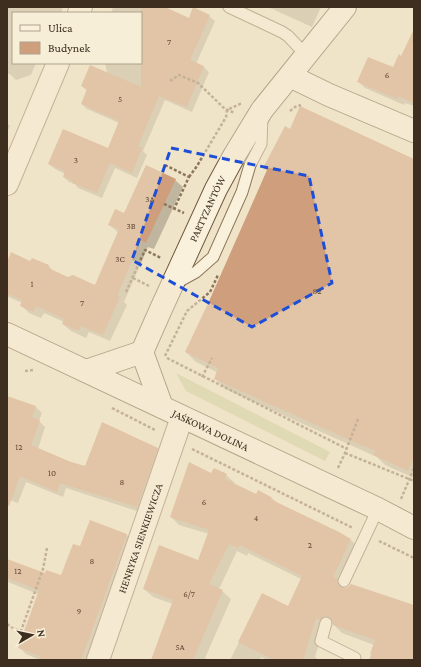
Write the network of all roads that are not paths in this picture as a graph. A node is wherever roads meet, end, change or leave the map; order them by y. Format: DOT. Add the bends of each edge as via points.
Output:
graph roads {
  1 [pos="229,7"];
  2 [pos="345,7"];
  3 [pos="306,55"];
  4 [pos="58,64"];
  5 [pos="290,76"];
  6 [pos="414,131"];
  7 [pos="7,184"];
  8 [pos="7,334"];
  9 [pos="142,352"];
  10 [pos="86,371"];
  11 [pos="162,407"];
  12 [pos="182,416"];
  13 [pos="378,509"];
  14 [pos="414,528"];
  15 [pos="344,581"];
  16 [pos="326,623"];
  17 [pos="355,658"];
  18 [pos="98,660"];
  1 -- 3 [label="lane" via="282,32"];
  2 -- 3 [label="street, PARTYZANTÓW"];
  3 -- 5 [label="street, PARTYZANTÓW"];
  4 -- 7 [label="street"];
  5 -- 6 [label="street"];
  5 -- 9 [label="street, PARTYZANTÓW" via="262,110 234,156 163,286 161,309"];
  8 -- 10 [label="street, JAŚKOWA DOLINA"];
  9 -- 10 [label="street"];
  9 -- 11 [label="street"];
  10 -- 11 [label="street, JAŚKOWA DOLINA"];
  11 -- 12 [label="street, JAŚKOWA DOLINA"];
  12 -- 13 [label="street, JAŚKOWA DOLINA"];
  12 -- 18 [label="street, HENRYKA SIENKIEWICZA"];
  13 -- 14 [label="street, JAŚKOWA DOLINA"];
  13 -- 15 [label="lane"];
  16 -- 17 [label="lane" via="321,641"];
}
